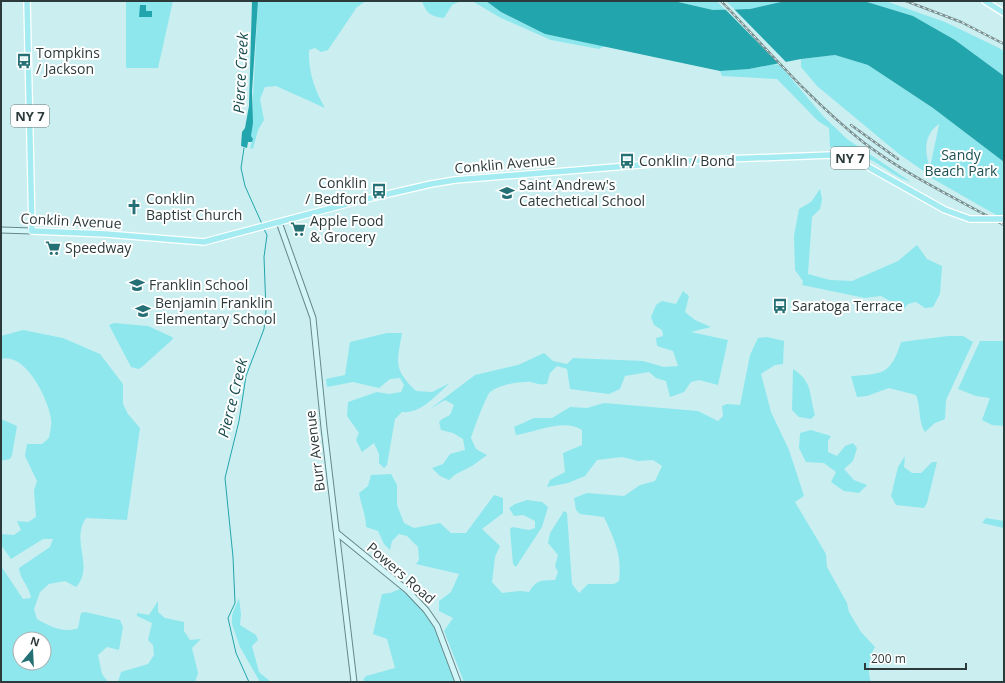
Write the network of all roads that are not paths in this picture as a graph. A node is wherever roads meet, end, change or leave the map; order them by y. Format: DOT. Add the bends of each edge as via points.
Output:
graph roads {
  1 [pos="27,1"];
  2 [pos="985,1"];
  3 [pos="1004,13"];
  4 [pos="1004,220"];
  5 [pos="279,222"];
  6 [pos="1,230"];
  7 [pos="32,231"];
  8 [pos="337,533"];
  9 [pos="354,682"];
  10 [pos="458,682"];
  1 -- 7 [label="main road, NY 7"];
  2 -- 3 [label="main road"];
  4 -- 5 [label="main road, Conklin Avenue / NY 7, bridge" via="970,219 945,210 856,160 831,155 701,160 466,178 410,188"];
  5 -- 7 [label="main road, Conklin Avenue / NY 7" via="198,242"];
  5 -- 8 [label="street, Burr Avenue" via="313,318"];
  6 -- 7 [label="street, Conklin Avenue"];
  8 -- 9 [label="street, Burr Avenue"];
  8 -- 10 [label="street, Powers Road" via="407,590 426,610 437,626"];
}
